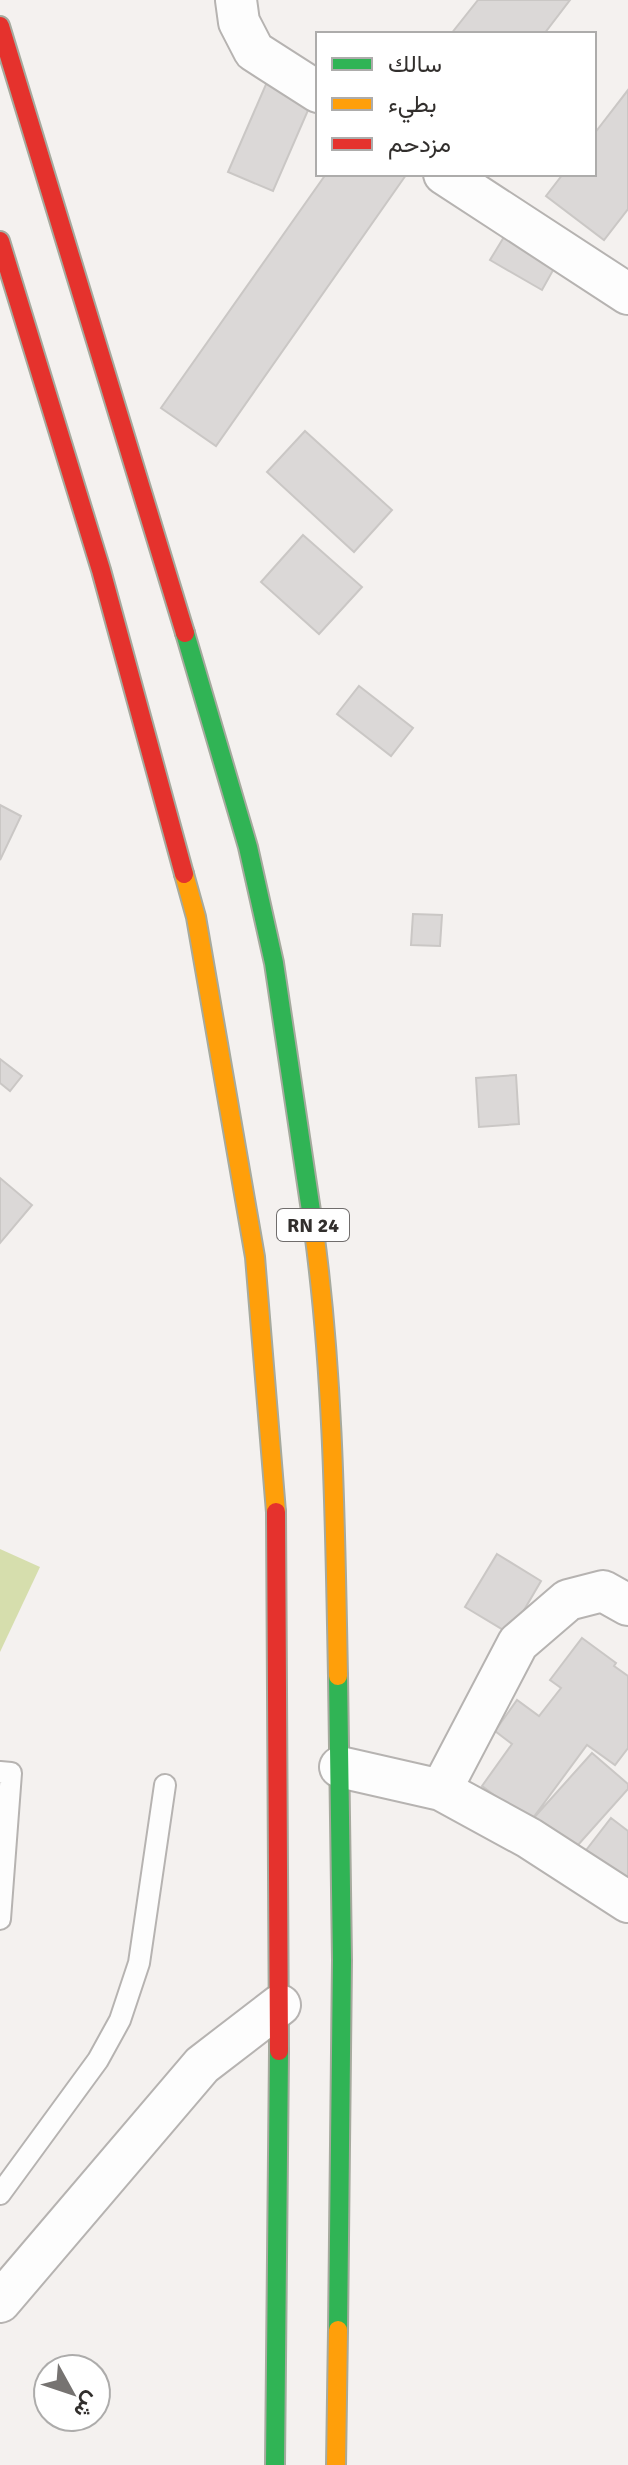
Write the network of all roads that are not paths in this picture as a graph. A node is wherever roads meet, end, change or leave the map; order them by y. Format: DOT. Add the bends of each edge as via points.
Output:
graph roads {
  1 [pos="236,0"];
  2 [pos="0,26"];
  3 [pos="316,91"];
  4 [pos="447,176"];
  5 [pos="0,241"];
  6 [pos="628,294"];
  7 [pos="628,1605"];
  8 [pos="340,1767"];
  9 [pos="0,1772"];
  10 [pos="165,1785"];
  11 [pos="441,1790"];
  12 [pos="628,1902"];
  13 [pos="0,1919"];
  14 [pos="280,2005"];
  15 [pos="0,2194"];
  16 [pos="0,2302"];
  17 [pos="275,2465"];
  18 [pos="336,2465"];
  1 -- 3 [label="street" via="239,22 254,51"];
  2 -- 8 [label="highway, RN 24" via="207,705 274,963 325,1313"];
  4 -- 6 [label="street"];
  5 -- 14 [label="highway, RN 24" via="101,570 196,917 255,1257 276,1494"];
  7 -- 11 [label="street" via="603,1591 568,1600 518,1643"];
  8 -- 11 [label="street"];
  8 -- 18 [label="highway, RN 24"];
  9 -- 13 [label="lane" via="11,1773"];
  10 -- 15 [label="lane" via="139,1963 120,2020 98,2060"];
  11 -- 12 [label="street" via="529,1838"];
  14 -- 16 [label="street" via="202,2065"];
  14 -- 17 [label="highway, RN 24"];
}
